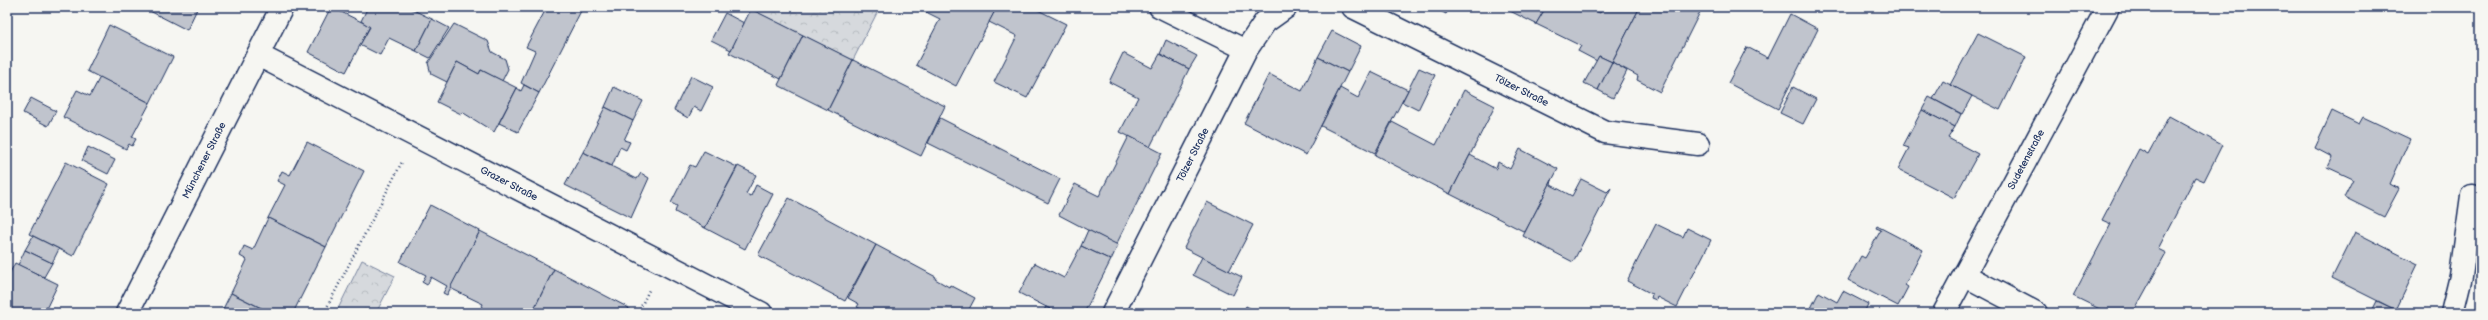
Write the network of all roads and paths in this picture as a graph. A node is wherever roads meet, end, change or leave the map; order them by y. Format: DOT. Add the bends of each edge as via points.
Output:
graph roads {
  1 [pos="282,7"];
  2 [pos="812,7"];
  3 [pos="828,7"];
  4 [pos="1159,7"];
  5 [pos="1286,7"];
  6 [pos="1353,7"];
  7 [pos="2108,7"];
  8 [pos="1246,50"];
  9 [pos="258,55"];
  10 [pos="416,136"];
  11 [pos="1698,144"];
  12 [pos="2472,196"];
  13 [pos="1964,275"];
  14 [pos="127,313"];
  15 [pos="324,313"];
  16 [pos="760,313"];
  17 [pos="1113,313"];
  18 [pos="1944,313"];
  19 [pos="2036,313"];
  20 [pos="2452,313"];
  1 -- 9 [label="street, Münchener Straße"];
  2 -- 3 [label="path"];
  4 -- 8 [label="lane"];
  5 -- 8 [label="street, Tölzer Straße" via="1264,22"];
  6 -- 11 [label="street, Tölzer Straße" via="1605,132"];
  7 -- 13 [label="street, Sudetenstraße"];
  8 -- 17 [label="street, Tölzer Straße"];
  9 -- 10 [label="street, Grazer Straße"];
  9 -- 14 [label="street, Münchener Straße"];
  10 -- 15 [label="path"];
  10 -- 16 [label="street, Grazer Straße"];
  12 -- 20 [label="street" via="2461,276"];
  13 -- 18 [label="street, Sudetenstraße"];
  13 -- 19 [label="street"];
}
